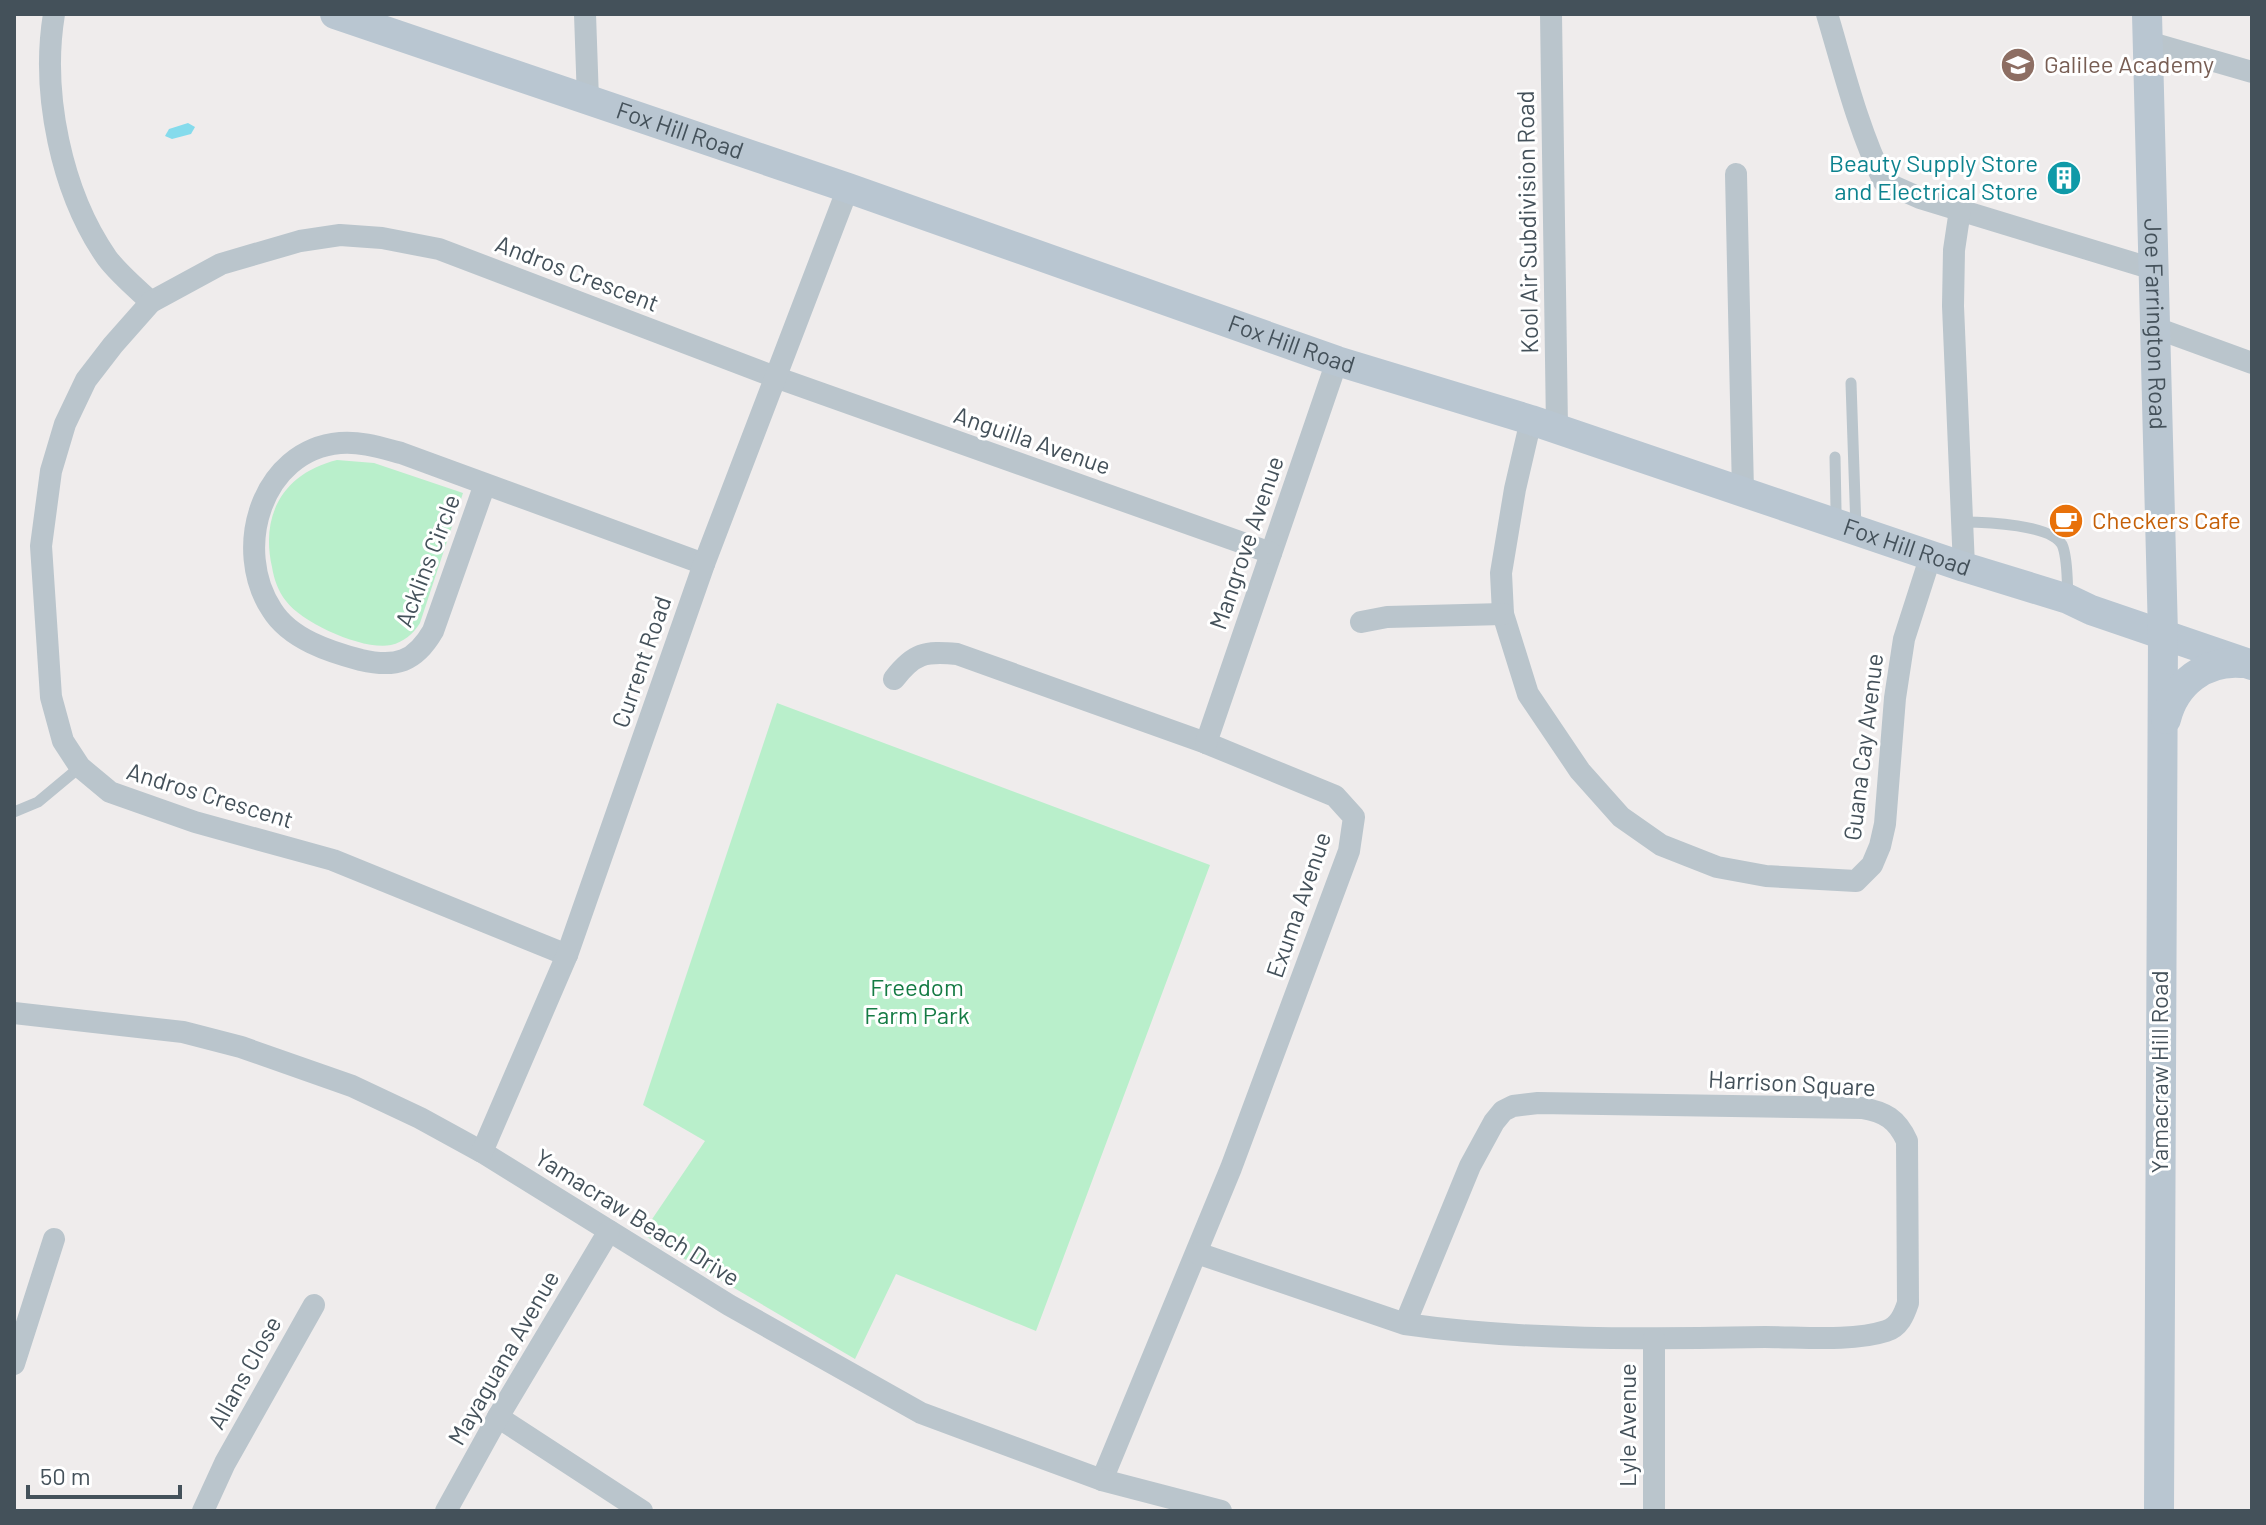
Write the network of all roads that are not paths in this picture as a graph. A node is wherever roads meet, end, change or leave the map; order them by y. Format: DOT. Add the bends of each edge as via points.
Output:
graph roads {
  1 [pos="54,14"];
  2 [pos="335,14"];
  3 [pos="585,14"];
  4 [pos="1551,14"];
  5 [pos="1827,14"];
  6 [pos="2148,28"];
  7 [pos="2252,72"];
  8 [pos="588,100"];
  9 [pos="1736,174"];
  10 [pos="848,188"];
  11 [pos="1960,210"];
  12 [pos="2153,269"];
  13 [pos="151,302"];
  14 [pos="2156,328"];
  15 [pos="1337,361"];
  16 [pos="2252,363"];
  17 [pos="775,377"];
  18 [pos="1851,383"];
  19 [pos="1544,424"];
  20 [pos="1835,457"];
  21 [pos="485,484"];
  22 [pos="1743,492"];
  23 [pos="1962,522"];
  24 [pos="1844,526"];
  25 [pos="1271,553"];
  26 [pos="1931,555"];
  27 [pos="2159,561"];
  28 [pos="704,564"];
  29 [pos="1964,567"];
  30 [pos="2080,604"];
  31 [pos="1503,614"];
  32 [pos="1361,622"];
  33 [pos="2163,634"];
  34 [pos="2252,665"];
  35 [pos="894,679"];
  36 [pos="2163,736"];
  37 [pos="1206,743"];
  38 [pos="80,767"];
  39 [pos="14,812"];
  40 [pos="567,955"];
  41 [pos="14,1013"];
  42 [pos="482,1152"];
  43 [pos="609,1231"];
  44 [pos="54,1239"];
  45 [pos="1197,1253"];
  46 [pos="314,1305"];
  47 [pos="1405,1324"];
  48 [pos="1654,1339"];
  49 [pos="14,1364"];
  50 [pos="498,1417"];
  51 [pos="1102,1480"];
  52 [pos="203,1511"];
  53 [pos="446,1511"];
  54 [pos="642,1511"];
  55 [pos="1221,1511"];
  56 [pos="1654,1511"];
  57 [pos="2159,1511"];
  1 -- 13 [label="street" via="49,40 53,116 80,212 109,260"];
  2 -- 8 [label="main road, Fox Hill Road"];
  3 -- 8 [label="street"];
  4 -- 19 [label="street, Kool Air Subdivision Road"];
  5 -- 11 [label="street" via="1853,107 1884,182"];
  6 -- 7 [label="street"];
  6 -- 12 [label="main road, Joe Farrington Road"];
  8 -- 10 [label="main road, Fox Hill Road"];
  9 -- 22 [label="street"];
  10 -- 15 [label="main road, Fox Hill Road"];
  10 -- 17 [label="street, Current Road"];
  11 -- 12 [label="street"];
  11 -- 23 [label="street" via="1953,306"];
  12 -- 14 [label="main road, Joe Farrington Road"];
  13 -- 17 [label="street, Andros Crescent" via="221,264 300,241 340,235 382,238 439,249"];
  13 -- 38 [label="street, Andros Crescent" via="86,380 51,471 41,546 51,697 63,741"];
  14 -- 16 [label="street"];
  14 -- 27 [label="main road, Joe Farrington Road"];
  15 -- 19 [label="main road, Fox Hill Road"];
  15 -- 25 [label="street, Mangrove Avenue"];
  17 -- 25 [label="street, Anguilla Avenue"];
  17 -- 28 [label="street, Current Road"];
  18 -- 24 [label="lane"];
  19 -- 22 [label="main road, Fox Hill Road"];
  19 -- 31 [label="street, Guana Cay Avenue" via="1515,489 1501,573"];
  20 -- 24 [label="lane" via="1836,509"];
  21 -- 21 [label="street, Acklins Circle" via="433,631 413,656 386,664 335,652 308,641 272,610 256,573 253,532 268,492 308,452 340,443 378,447"];
  21 -- 28 [label="street, Acklins Circle"];
  22 -- 24 [label="main road, Fox Hill Road"];
  23 -- 29 [label="street"];
  23 -- 30 [label="lane" via="2001,522 2054,536 2064,548"];
  24 -- 26 [label="main road, Fox Hill Road"];
  25 -- 37 [label="street, Mangrove Avenue"];
  26 -- 29 [label="main road, Fox Hill Road"];
  26 -- 31 [label="street, Guana Cay Avenue" via="1904,639 1880,846 1872,865 1856,881 1766,876 1717,867 1661,845 1621,817 1580,771 1528,694"];
  27 -- 30 [label="main road" via="2151,587 2131,606 2105,613"];
  27 -- 33 [label="main road, Joe Farrington Road"];
  28 -- 40 [label="street, Current Road"];
  29 -- 30 [label="main road, Fox Hill Road"];
  30 -- 33 [label="main road, Fox Hill Road"];
  31 -- 32 [label="street"];
  33 -- 34 [label="main road, Fox Hill Road"];
  33 -- 36 [label="main road, Yamacraw Hill Road"];
  34 -- 36 [label="main road" via="2223,663 2196,674 2169,707"];
  35 -- 37 [label="street, Exuma Avenue" via="908,661 930,652 957,654"];
  36 -- 57 [label="main road, Yamacraw Hill Road"];
  37 -- 45 [label="street, Exuma Avenue" via="1335,796 1354,817 1349,851"];
  38 -- 39 [label="lane" via="38,802"];
  38 -- 40 [label="street, Andros Crescent" via="110,792 333,860"];
  40 -- 42 [label="street, Current Road"];
  41 -- 42 [label="street, Yamacraw Beach Drive" via="183,1032 241,1047 352,1086"];
  42 -- 43 [label="street, Yamacraw Beach Drive"];
  43 -- 50 [label="street, Mayaguana Avenue"];
  43 -- 51 [label="street, Yamacraw Beach Drive" via="789,1341 921,1413"];
  44 -- 49 [label="street"];
  45 -- 47 [label="street, Harrison Square"];
  45 -- 51 [label="street, Exuma Avenue"];
  46 -- 52 [label="street, Allans Close"];
  47 -- 48 [label="street, Harrison Square" via="1518,1335"];
  47 -- 48 [label="street, Harrison Square" via="1470,1166 1494,1122 1513,1106 1862,1108 1897,1122 1908,1154 1909,1291 1897,1325 1849,1336"];
  48 -- 56 [label="street, Lyle Avenue"];
  50 -- 53 [label="street, Mayaguana Avenue"];
  50 -- 54 [label="street"];
  51 -- 55 [label="street, Yamacraw Beach Drive"];
}
